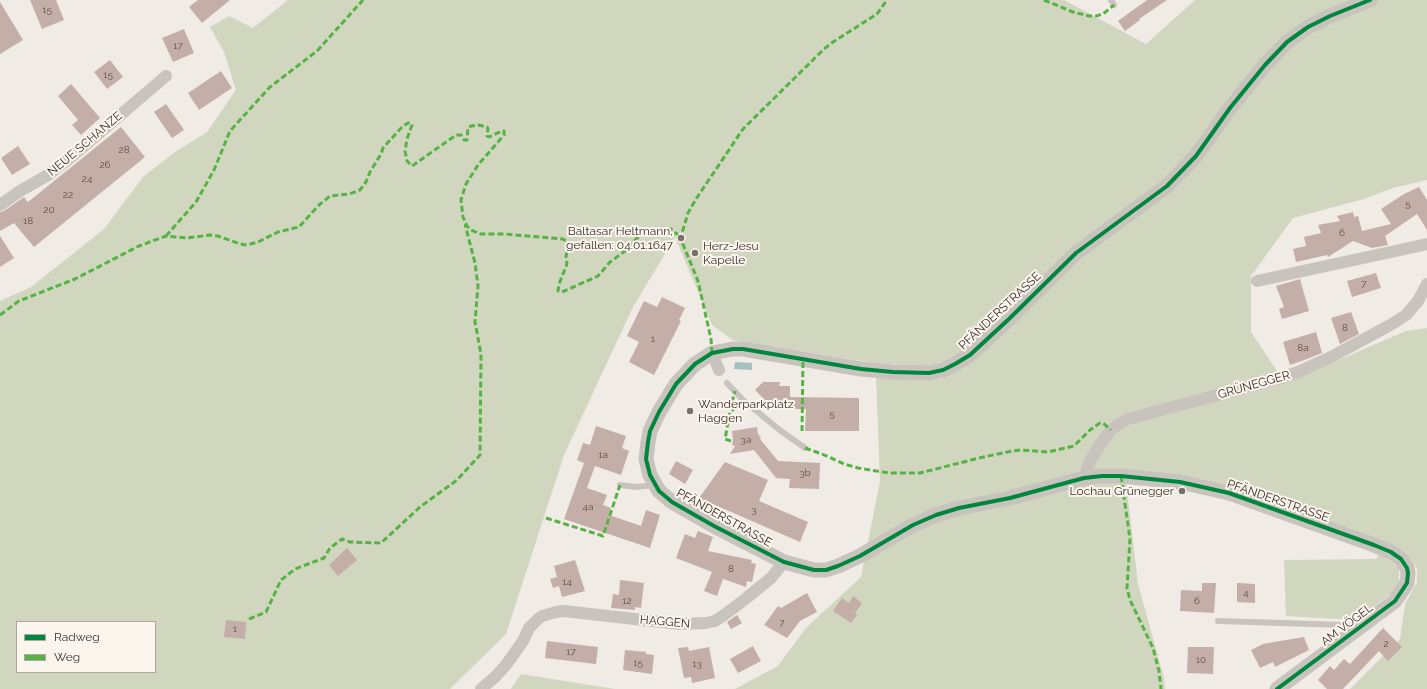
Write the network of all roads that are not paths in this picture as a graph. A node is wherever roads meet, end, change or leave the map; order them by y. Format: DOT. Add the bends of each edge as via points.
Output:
graph roads {
  1 [pos="1370,0"];
  2 [pos="166,76"];
  3 [pos="0,205"];
  4 [pos="1427,244"];
  5 [pos="1257,281"];
  6 [pos="1427,284"];
  7 [pos="712,353"];
  8 [pos="719,370"];
  9 [pos="727,383"];
  10 [pos="805,448"];
  11 [pos="1084,478"];
  12 [pos="620,485"];
  13 [pos="655,485"];
  14 [pos="784,562"];
  15 [pos="1404,563"];
  16 [pos="1218,621"];
  17 [pos="1357,630"];
  18 [pos="481,689"];
  19 [pos="1277,689"];
  1 -- 7 [label="street, PFÄNDERSTRASSE" via="1330,16 1288,42 1265,65 1230,108 1196,156 1167,186 1076,252 976,349 955,364 929,373 893,372 743,349"];
  2 -- 3 [label="street, NEUE SCHANZE" via="48,175"];
  4 -- 5 [label="street"];
  6 -- 11 [label="street, GRÜNEGGER" via="1406,315 1367,339 1298,372 1122,422 1111,430 1097,449"];
  7 -- 8 [label="street"];
  7 -- 13 [label="street, PFÄNDERSTRASSE" via="695,364 676,384 654,422 646,459"];
  9 -- 10 [label="lane" via="743,400"];
  11 -- 14 [label="street, PFÄNDERSTRASSE" via="936,515 913,524 860,556 826,570 814,570"];
  11 -- 15 [label="street, PFÄNDERSTRASSE" via="1121,476 1180,482 1229,493 1391,552"];
  12 -- 13 [label="lane"];
  13 -- 14 [label="street, PFÄNDERSTRASSE" via="679,507"];
  14 -- 18 [label="street, HAGGEN" via="771,578 744,600 720,618 706,623 679,624 564,611 542,616 529,628 506,665"];
  15 -- 17 [label="street, AM VÖGEL" via="1408,573 1407,583 1399,597"];
  16 -- 17 [label="lane" via="1344,625"];
  17 -- 19 [label="street, AM VÖGEL"];
}
